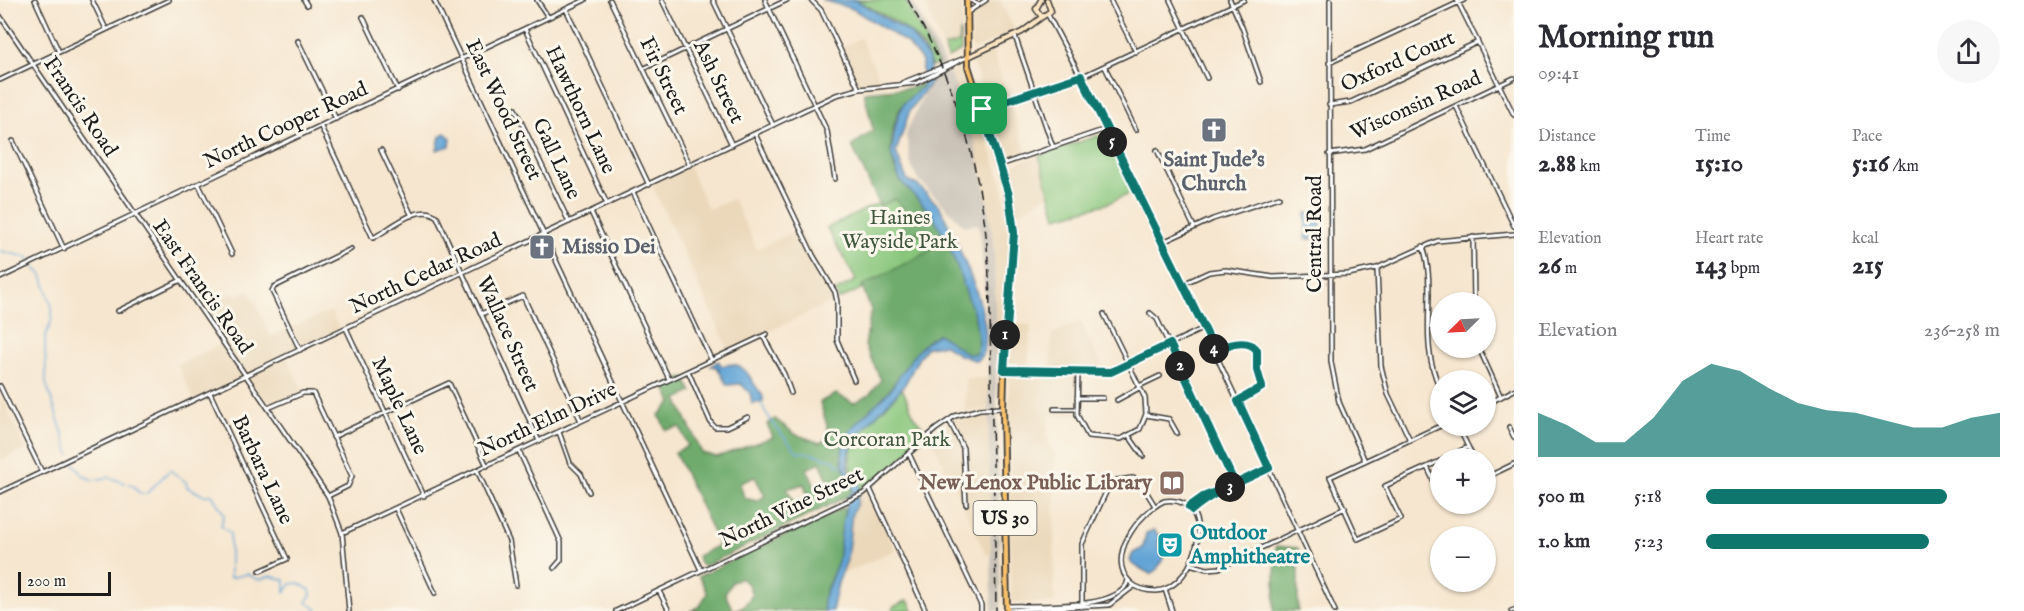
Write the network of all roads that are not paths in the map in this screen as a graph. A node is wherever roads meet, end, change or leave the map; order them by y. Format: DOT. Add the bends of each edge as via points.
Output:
graph roads {
  1 [pos="35,0"];
  2 [pos="92,0"];
  3 [pos="169,0"];
  4 [pos="304,0"];
  5 [pos="434,0"];
  6 [pos="537,0"];
  7 [pos="585,0"];
  8 [pos="610,0"];
  9 [pos="662,0"];
  10 [pos="713,0"];
  11 [pos="765,0"];
  12 [pos="787,0"];
  13 [pos="812,0"];
  14 [pos="969,0"];
  15 [pos="986,0"];
  16 [pos="1041,0"];
  17 [pos="1110,0"];
  18 [pos="1170,0"];
  19 [pos="1230,0"];
  20 [pos="1244,0"];
  21 [pos="1329,0"];
  22 [pos="1464,0"];
  23 [pos="1049,1"];
  24 [pos="1458,1"];
  25 [pos="979,4"];
  26 [pos="307,5"];
  27 [pos="1232,5"];
  28 [pos="566,9"];
  29 [pos="769,9"];
  30 [pos="1037,13"];
  31 [pos="967,14"];
  32 [pos="1048,15"];
  33 [pos="0,16"];
  34 [pos="548,16"];
  35 [pos="363,17"];
  36 [pos="1042,17"];
  37 [pos="1035,21"];
  38 [pos="525,28"];
  39 [pos="1184,28"];
  40 [pos="106,29"];
  41 [pos="727,29"];
  42 [pos="1015,36"];
  43 [pos="298,41"];
  44 [pos="1478,42"];
  45 [pos="686,49"];
  46 [pos="59,52"];
  47 [pos="1136,52"];
  48 [pos="967,57"];
  49 [pos="464,60"];
  50 [pos="1329,63"];
  51 [pos="33,64"];
  52 [pos="1105,66"];
  53 [pos="643,69"];
  54 [pos="1081,76"];
  55 [pos="1207,78"];
  56 [pos="1514,78"];
  57 [pos="0,80"];
  58 [pos="1261,82"];
  59 [pos="1499,85"];
  60 [pos="859,88"];
  61 [pos="398,90"];
  62 [pos="1035,93"];
  63 [pos="1329,105"];
  64 [pos="815,106"];
  65 [pos="1456,106"];
  66 [pos="982,109"];
  67 [pos="515,110"];
  68 [pos="1514,115"];
  69 [pos="336,119"];
  70 [pos="773,125"];
  71 [pos="321,127"];
  72 [pos="1106,129"];
  73 [pos="1136,130"];
  74 [pos="755,134"];
  75 [pos="13,141"];
  76 [pos="732,145"];
  77 [pos="1053,147"];
  78 [pos="381,150"];
  79 [pos="1157,150"];
  80 [pos="1329,154"];
  81 [pos="690,165"];
  82 [pos="1000,165"];
  83 [pos="835,179"];
  84 [pos="199,184"];
  85 [pos="649,185"];
  86 [pos="633,192"];
  87 [pos="1278,197"];
  88 [pos="607,204"];
  89 [pos="591,212"];
  90 [pos="134,215"];
  91 [pos="412,216"];
  92 [pos="569,222"];
  93 [pos="1514,226"];
  94 [pos="1194,227"];
  95 [pos="543,234"];
  96 [pos="1514,234"];
  97 [pos="1473,237"];
  98 [pos="1163,242"];
  99 [pos="1423,246"];
  100 [pos="64,249"];
  101 [pos="351,249"];
  102 [pos="232,254"];
  103 [pos="1377,268"];
  104 [pos="463,273"];
  105 [pos="1330,276"];
  106 [pos="0,278"];
  107 [pos="179,281"];
  108 [pos="1183,284"];
  109 [pos="1474,292"];
  110 [pos="118,311"];
  111 [pos="1150,313"];
  112 [pos="482,314"];
  113 [pos="1104,314"];
  114 [pos="346,328"];
  115 [pos="1204,328"];
  116 [pos="1170,344"];
  117 [pos="300,350"];
  118 [pos="1215,350"];
  119 [pos="1483,358"];
  120 [pos="711,359"];
  121 [pos="1129,365"];
  122 [pos="1004,370"];
  123 [pos="1434,370"];
  124 [pos="688,371"];
  125 [pos="1078,372"];
  126 [pos="245,376"];
  127 [pos="1160,376"];
  128 [pos="669,379"];
  129 [pos="854,380"];
  130 [pos="0,386"];
  131 [pos="1140,387"];
  132 [pos="1514,390"];
  133 [pos="210,393"];
  134 [pos="791,393"];
  135 [pos="1501,397"];
  136 [pos="1077,398"];
  137 [pos="1103,398"];
  138 [pos="1117,400"];
  139 [pos="1496,400"];
  140 [pos="623,401"];
  141 [pos="1238,401"];
  142 [pos="268,408"];
  143 [pos="1003,408"];
  144 [pos="1054,409"];
  145 [pos="1077,409"];
  146 [pos="385,412"];
  147 [pos="1146,415"];
  148 [pos="747,417"];
  149 [pos="949,420"];
  150 [pos="581,422"];
  151 [pos="1509,427"];
  152 [pos="1430,431"];
  153 [pos="560,432"];
  154 [pos="1176,433"];
  155 [pos="1129,436"];
  156 [pos="1463,436"];
  157 [pos="333,437"];
  158 [pos="1514,437"];
  159 [pos="1410,440"];
  160 [pos="539,442"];
  161 [pos="1468,447"];
  162 [pos="519,451"];
  163 [pos="909,454"];
  164 [pos="1143,456"];
  165 [pos="1365,461"];
  166 [pos="1514,464"];
  167 [pos="487,466"];
  168 [pos="1430,466"];
  169 [pos="1427,467"];
  170 [pos="1269,468"];
  171 [pos="477,470"];
  172 [pos="42,472"];
  173 [pos="1430,473"];
  174 [pos="1496,473"];
  175 [pos="1235,484"];
  176 [pos="870,489"];
  177 [pos="0,492"];
  178 [pos="589,492"];
  179 [pos="328,496"];
  180 [pos="424,496"];
  181 [pos="966,504"];
  182 [pos="1155,506"];
  183 [pos="1191,508"];
  184 [pos="1345,508"];
  185 [pos="396,509"];
  186 [pos="1298,530"];
  187 [pos="342,534"];
  188 [pos="1190,564"];
  189 [pos="554,568"];
  190 [pos="701,570"];
  191 [pos="260,571"];
  192 [pos="1128,580"];
  193 [pos="516,585"];
  194 [pos="1135,586"];
  195 [pos="1166,589"];
  196 [pos="658,591"];
  197 [pos="435,593"];
  198 [pos="1082,605"];
  199 [pos="1007,609"];
  200 [pos="349,611"];
  201 [pos="616,611"];
  202 [pos="669,611"];
  203 [pos="927,611"];
  204 [pos="981,611"];
  205 [pos="1172,611"];
  206 [pos="1335,611"];
  1 -- 46 [label="street"];
  2 -- 40 [label="street"];
  3 -- 40 [label="street"];
  4 -- 26 [label="street"];
  5 -- 49 [label="street, East Wood Street"];
  6 -- 34 [label="street"];
  7 -- 28 [label="street, North Cooper Road"];
  8 -- 53 [label="street, Fir Street"];
  9 -- 45 [label="street, Ash Street"];
  10 -- 41 [label="street"];
  11 -- 29 [label="street"];
  12 -- 29 [label="street"];
  13 -- 60 [label="street" via="821,10"];
  14 -- 25 [label="street"];
  14 -- 31 [label="main road, US 30"];
  15 -- 25 [label="street"];
  16 -- 30 [label="main road" via="1036,5"];
  17 -- 47 [label="street"];
  18 -- 39 [label="street"];
  19 -- 27 [label="street"];
  20 -- 27 [label="street"];
  21 -- 50 [label="street, Central Road"];
  22 -- 24 [label="street"];
  23 -- 32 [label="main road"];
  24 -- 44 [label="street"];
  24 -- 50 [label="street"];
  25 -- 31 [label="street"];
  27 -- 39 [label="street"];
  27 -- 58 [label="street"];
  28 -- 34 [label="street, North Cooper Road"];
  28 -- 85 [label="street"];
  29 -- 41 [label="street"];
  29 -- 64 [label="street"];
  30 -- 36 [label="main road"];
  30 -- 37 [label="main road"];
  31 -- 48 [label="main road, US 30"];
  32 -- 36 [label="main road, North Cedar Road"];
  32 -- 54 [label="street"];
  33 -- 51 [label="street, Francis Road"];
  34 -- 38 [label="street, North Cooper Road"];
  35 -- 61 [label="street"];
  36 -- 37 [label="main road, North Cedar Road"];
  37 -- 42 [label="main road, North Cedar Road"];
  38 -- 49 [label="street, North Cooper Road"];
  38 -- 88 [label="street, Hawthorn Lane"];
  39 -- 47 [label="street"];
  39 -- 55 [label="street"];
  40 -- 46 [label="street"];
  41 -- 45 [label="street"];
  41 -- 70 [label="street"];
  42 -- 48 [label="main road, North Cedar Road"];
  42 -- 62 [label="street"];
  43 -- 69 [label="street"];
  44 -- 59 [label="street"];
  44 -- 63 [label="street, Oxford Court" via="1351,102"];
  45 -- 53 [label="street"];
  45 -- 76 [label="street, Ash Street"];
  46 -- 51 [label="street"];
  47 -- 52 [label="street"];
  48 -- 60 [label="street, North Cedar Road" via="916,81"];
  48 -- 66 [label="main road, US 30"];
  49 -- 61 [label="street, North Cooper Road"];
  49 -- 95 [label="street, East Wood Street"];
  50 -- 63 [label="street, Central Road"];
  51 -- 57 [label="street"];
  51 -- 90 [label="street, Francis Road"];
  52 -- 54 [label="street"];
  52 -- 73 [label="street"];
  53 -- 81 [label="street, Fir Street"];
  54 -- 62 [label="street"];
  54 -- 72 [label="street"];
  56 -- 59 [label="street, Wisconsin Road"];
  59 -- 65 [label="street, Wisconsin Road"];
  59 -- 68 [label="street"];
  60 -- 64 [label="street, North Cedar Road"];
  61 -- 69 [label="street, North Cooper Road"];
  62 -- 66 [label="street"];
  62 -- 77 [label="street"];
  63 -- 80 [label="street, Central Road"];
  64 -- 70 [label="street, North Cedar Road"];
  64 -- 83 [label="street" via="830,139"];
  65 -- 80 [label="street, Wisconsin Road" via="1365,149"];
  65 -- 93 [label="street"];
  66 -- 82 [label="main road, US 30"];
  67 -- 92 [label="street, Gall Lane"];
  69 -- 71 [label="street, North Cooper Road"];
  70 -- 74 [label="street, North Cedar Road"];
  71 -- 84 [label="street, North Cooper Road"];
  71 -- 91 [label="street" via="373,238"];
  72 -- 77 [label="street"];
  72 -- 98 [label="street"];
  74 -- 76 [label="street, North Cedar Road"];
  74 -- 129 [label="street" via="835,292 837,340"];
  75 -- 100 [label="street"];
  76 -- 81 [label="street, North Cedar Road"];
  77 -- 82 [label="street"];
  78 -- 91 [label="street"];
  79 -- 94 [label="street"];
  80 -- 105 [label="street, Central Road"];
  81 -- 85 [label="street, North Cedar Road"];
  82 -- 122 [label="main road, US 30" via="1011,202 1014,233"];
  84 -- 90 [label="street, North Cooper Road"];
  84 -- 102 [label="street"];
  85 -- 86 [label="street, North Cedar Road"];
  86 -- 88 [label="street, North Cedar Road"];
  86 -- 120 [label="street"];
  87 -- 94 [label="street"];
  88 -- 89 [label="street, North Cedar Road"];
  89 -- 92 [label="street, North Cedar Road"];
  89 -- 128 [label="street"];
  90 -- 100 [label="street, North Cooper Road"];
  90 -- 107 [label="street, East Francis Road"];
  91 -- 104 [label="street, Wallace Street" via="426,211 437,217"];
  92 -- 95 [label="street, North Cedar Road"];
  94 -- 98 [label="street"];
  95 -- 104 [label="street, North Cedar Road"];
  95 -- 140 [label="street, East Wood Street"];
  96 -- 97 [label="street"];
  97 -- 99 [label="street"];
  97 -- 109 [label="street"];
  98 -- 108 [label="street"];
  99 -- 103 [label="street"];
  99 -- 123 [label="street" via="1427,266 1428,352"];
  100 -- 106 [label="street, North Cooper Road"];
  101 -- 117 [label="street" via="274,286 272,291"];
  103 -- 105 [label="street"];
  103 -- 159 [label="street" via="1381,366 1388,394"];
  104 -- 112 [label="street, Wallace Street"];
  104 -- 114 [label="street, North Cedar Road"];
  105 -- 108 [label="street" via="1274,277 1226,270 1209,272"];
  105 -- 165 [label="street, Central Road" via="1333,377 1344,415"];
  107 -- 110 [label="street"];
  107 -- 126 [label="street, East Francis Road"];
  108 -- 115 [label="street"];
  111 -- 116 [label="street" via="1158,319"];
  112 -- 150 [label="street" via="523,296"];
  112 -- 160 [label="street, Wallace Street"];
  113 -- 121 [label="street"];
  114 -- 117 [label="street, North Cedar Road"];
  114 -- 146 [label="street, Maple Lane"];
  115 -- 116 [label="street"];
  115 -- 118 [label="street"];
  116 -- 121 [label="street"];
  116 -- 175 [label="street"];
  117 -- 126 [label="street, North Cedar Road"];
  118 -- 141 [label="street"];
  118 -- 141 [label="street" via="1237,344 1257,350 1262,387"];
  119 -- 135 [label="street"];
  120 -- 124 [label="street, North Elm Drive"];
  120 -- 134 [label="street, North Elm Drive" via="765,335"];
  121 -- 125 [label="street" via="1111,372"];
  121 -- 131 [label="street"];
  122 -- 125 [label="street"];
  122 -- 143 [label="main road, US 30"];
  124 -- 128 [label="street, North Elm Drive"];
  124 -- 148 [label="street" via="716,427 727,427"];
  125 -- 136 [label="street"];
  126 -- 133 [label="street, North Cedar Road"];
  126 -- 142 [label="street, East Francis Road"];
  127 -- 131 [label="street"];
  128 -- 140 [label="street, North Elm Drive"];
  130 -- 172 [label="street"];
  131 -- 138 [label="street"];
  131 -- 147 [label="street"];
  132 -- 135 [label="street"];
  133 -- 172 [label="street, North Cedar Road"];
  133 -- 191 [label="street, Barbara Lane" via="287,559"];
  135 -- 139 [label="street"];
  136 -- 137 [label="street"];
  136 -- 145 [label="street"];
  140 -- 150 [label="street, North Elm Drive"];
  140 -- 190 [label="street, East Wood Street"];
  141 -- 170 [label="street"];
  142 -- 157 [label="street" via="308,391 315,397"];
  142 -- 179 [label="street, East Francis Road"];
  143 -- 149 [label="street, North Vine Street" via="973,410"];
  143 -- 199 [label="main road, US 30"];
  144 -- 145 [label="street"];
  145 -- 155 [label="street" via="1078,420 1088,436"];
  146 -- 157 [label="street"];
  146 -- 167 [label="street" via="449,383"];
  146 -- 180 [label="street, Maple Lane"];
  147 -- 154 [label="street" via="1169,419"];
  147 -- 155 [label="street" via="1140,429"];
  149 -- 163 [label="street, North Vine Street"];
  149 -- 181 [label="street" via="963,448"];
  150 -- 153 [label="street, North Elm Drive"];
  151 -- 158 [label="street"];
  152 -- 159 [label="street"];
  153 -- 160 [label="street, North Elm Drive"];
  153 -- 178 [label="street" via="570,463 581,474"];
  155 -- 164 [label="street"];
  156 -- 161 [label="street"];
  157 -- 179 [label="street" via="352,481"];
  159 -- 165 [label="street"];
  160 -- 162 [label="street, North Elm Drive"];
  162 -- 167 [label="street, North Elm Drive"];
  162 -- 189 [label="street" via="561,542 561,560"];
  163 -- 176 [label="street, North Vine Street"];
  163 -- 204 [label="street"];
  165 -- 184 [label="street" via="1330,477"];
  166 -- 174 [label="street"];
  167 -- 171 [label="street, North Elm Drive"];
  168 -- 169 [label="street"];
  169 -- 173 [label="street"];
  169 -- 184 [label="street" via="1385,486 1401,519 1358,538"];
  170 -- 175 [label="street"];
  170 -- 186 [label="street"];
  171 -- 180 [label="street, North Elm Drive"];
  171 -- 193 [label="street" via="509,541"];
  172 -- 177 [label="street, North Cedar Road"];
  175 -- 183 [label="street"];
  176 -- 190 [label="street, North Vine Street"];
  176 -- 203 [label="street"];
  179 -- 187 [label="street, East Francis Road"];
  180 -- 185 [label="street, North Elm Drive"];
  182 -- 183 [label="street" via="1171,500"];
  182 -- 192 [label="street" via="1123,548 1121,564"];
  182 -- 198 [label="street" via="1139,480 1117,480 1107,490 1082,544"];
  183 -- 188 [label="street" via="1198,531"];
  184 -- 186 [label="street"];
  185 -- 187 [label="street, North Elm Drive"];
  185 -- 197 [label="street"];
  186 -- 188 [label="street" via="1219,568"];
  186 -- 206 [label="street"];
  187 -- 200 [label="street, East Francis Road"];
  188 -- 195 [label="street" via="1182,577"];
  190 -- 196 [label="street, North Vine Street"];
  192 -- 194 [label="street"];
  192 -- 198 [label="street" via="1114,598"];
  194 -- 195 [label="street"];
  194 -- 198 [label="street" via="1108,605"];
  195 -- 205 [label="street"];
  196 -- 201 [label="street, North Vine Street"];
  196 -- 202 [label="street"];
  198 -- 199 [label="street"];
}
